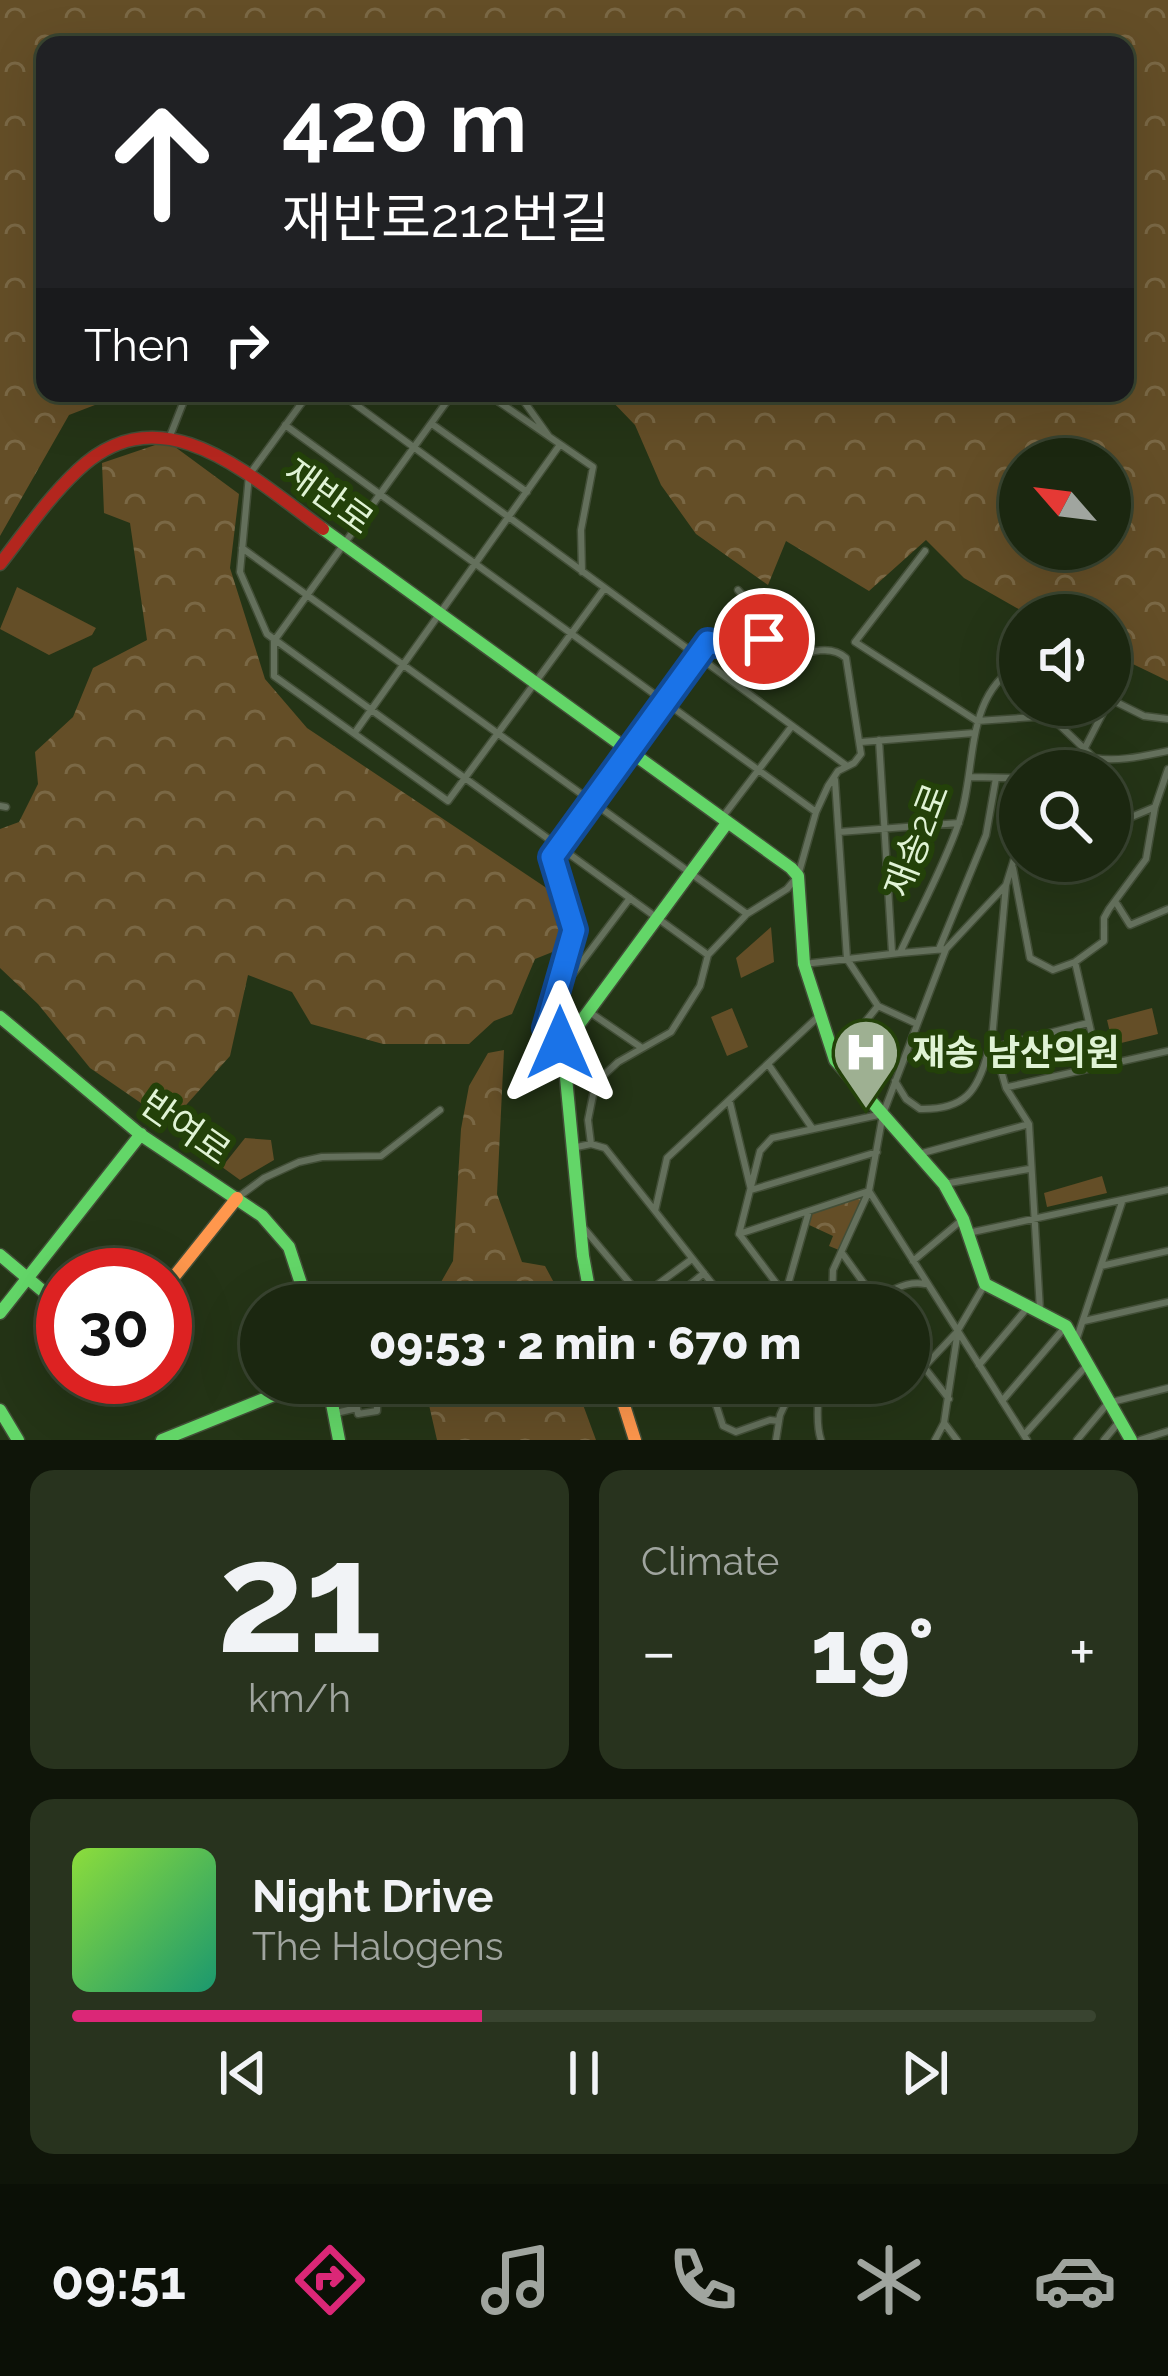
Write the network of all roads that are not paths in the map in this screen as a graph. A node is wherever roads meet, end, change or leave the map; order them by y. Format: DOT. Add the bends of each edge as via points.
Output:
graph roads {
  1 [pos="183,402"];
  2 [pos="302,402"];
  3 [pos="352,402"];
  4 [pos="447,402"];
  5 [pos="499,402"];
  6 [pos="524,402"];
  7 [pos="431,424"];
  8 [pos="285,425"];
  9 [pos="170,436"];
  10 [pos="549,438"];
  11 [pos="560,446"];
  12 [pos="414,447"];
  13 [pos="249,475"];
  14 [pos="526,492"];
  15 [pos="380,494"];
  16 [pos="509,517"];
  17 [pos="343,544"];
  18 [pos="242,548"];
  19 [pos="925,550"];
  20 [pos="0,564"];
  21 [pos="476,564"];
  22 [pos="582,572"];
  23 [pos="604,588"];
  24 [pos="738,590"];
  25 [pos="308,594"];
  26 [pos="440,614"];
  27 [pos="570,635"];
  28 [pos="274,641"];
  29 [pos="762,645"];
  30 [pos="697,656"];
  31 [pos="404,664"];
  32 [pos="999,679"];
  33 [pos="535,684"];
  34 [pos="663,703"];
  35 [pos="371,710"];
  36 [pos="1131,711"];
  37 [pos="1168,718"];
  38 [pos="977,721"];
  39 [pos="792,726"];
  40 [pos="1096,726"];
  41 [pos="356,732"];
  42 [pos="499,733"];
  43 [pos="974,734"];
  44 [pos="879,740"];
  45 [pos="860,742"];
  46 [pos="1085,749"];
  47 [pos="1168,751"];
  48 [pos="628,752"];
  49 [pos="847,766"];
  50 [pos="758,770"];
  51 [pos="1168,770"];
  52 [pos="835,776"];
  53 [pos="968,777"];
  54 [pos="465,778"];
  55 [pos="996,778"];
  56 [pos="592,801"];
  57 [pos="1155,807"];
  58 [pos="816,812"];
  59 [pos="1131,817"];
  60 [pos="724,821"];
  61 [pos="959,823"];
  62 [pos="884,828"];
  63 [pos="838,832"];
  64 [pos="559,846"];
  65 [pos="690,873"];
  66 [pos="798,876"];
  67 [pos="1007,882"];
  68 [pos="1016,882"];
  69 [pos="1006,885"];
  70 [pos="630,898"];
  71 [pos="1115,901"];
  72 [pos="1168,909"];
  73 [pos="748,914"];
  74 [pos="1124,914"];
  75 [pos="1106,915"];
  76 [pos="657,918"];
  77 [pos="943,949"];
  78 [pos="896,953"];
  79 [pos="707,955"];
  80 [pos="847,959"];
  81 [pos="1075,962"];
  82 [pos="803,964"];
  83 [pos="559,993"];
  84 [pos="878,1006"];
  85 [pos="588,1011"];
  86 [pos="820,1015"];
  87 [pos="0,1017"];
  88 [pos="1088,1023"];
  89 [pos="917,1024"];
  90 [pos="563,1046"];
  91 [pos="642,1048"];
  92 [pos="991,1050"];
  93 [pos="1168,1051"];
  94 [pos="835,1060"];
  95 [pos="768,1064"];
  96 [pos="1099,1066"];
  97 [pos="895,1082"];
  98 [pos="1006,1088"];
  99 [pos="730,1102"];
  100 [pos="440,1110"];
  101 [pos="883,1114"];
  102 [pos="1028,1124"];
  103 [pos="812,1128"];
  104 [pos="141,1134"];
  105 [pos="591,1144"];
  106 [pos="572,1148"];
  107 [pos="877,1152"];
  108 [pos="919,1154"];
  109 [pos="1029,1169"];
  110 [pos="944,1184"];
  111 [pos="751,1190"];
  112 [pos="1168,1190"];
  113 [pos="869,1191"];
  114 [pos="237,1198"];
  115 [pos="1123,1201"];
  116 [pos="655,1211"];
  117 [pos="809,1211"];
  118 [pos="1034,1220"];
  119 [pos="579,1222"];
  120 [pos="965,1226"];
  121 [pos="740,1234"];
  122 [pos="1168,1251"];
  123 [pos="841,1252"];
  124 [pos="192,1254"];
  125 [pos="0,1255"];
  126 [pos="692,1259"];
  127 [pos="913,1261"];
  128 [pos="1101,1266"];
  129 [pos="704,1273"];
  130 [pos="28,1278"];
  131 [pos="303,1284"];
  132 [pos="589,1284"];
  133 [pos="631,1284"];
  134 [pos="658,1284"];
  135 [pos="691,1284"];
  136 [pos="713,1284"];
  137 [pos="777,1284"];
  138 [pos="788,1284"];
  139 [pos="833,1284"];
  140 [pos="865,1284"];
  141 [pos="927,1284"];
  142 [pos="985,1284"];
  143 [pos="36,1285"];
  144 [pos="930,1288"];
  145 [pos="1168,1302"];
  146 [pos="1035,1307"];
  147 [pos="0,1313"];
  148 [pos="1083,1321"];
  149 [pos="1066,1326"];
  150 [pos="958,1330"];
  151 [pos="1076,1341"];
  152 [pos="1088,1364"];
  153 [pos="980,1365"];
  154 [pos="1168,1388"];
  155 [pos="949,1399"];
  156 [pos="1002,1401"];
  157 [pos="1108,1403"];
  158 [pos="252,1404"];
  159 [pos="332,1404"];
  160 [pos="377,1404"];
  161 [pos="624,1404"];
  162 [pos="713,1404"];
  163 [pos="786,1404"];
  164 [pos="822,1404"];
  165 [pos="1,1413"];
  166 [pos="334,1414"];
  167 [pos="779,1421"];
  168 [pos="1119,1422"];
  169 [pos="944,1424"];
  170 [pos="1168,1431"];
  171 [pos="1025,1438"];
  172 [pos="18,1440"];
  173 [pos="162,1440"];
  174 [pos="339,1440"];
  175 [pos="635,1440"];
  176 [pos="776,1440"];
  177 [pos="821,1440"];
  178 [pos="935,1440"];
  179 [pos="957,1440"];
  180 [pos="1076,1440"];
  181 [pos="1104,1440"];
  182 [pos="1131,1440"];
  183 [pos="1140,1440"];
  1 -- 9 [label="street"];
  2 -- 8 [label="street"];
  3 -- 12 [label="street"];
  4 -- 7 [label="street"];
  5 -- 10 [label="street"];
  6 -- 10 [label="street"];
  7 -- 12 [label="street"];
  7 -- 14 [label="street"];
  8 -- 13 [label="street"];
  8 -- 15 [label="street"];
  9 -- 13 [label="main road, 재반로"];
  9 -- 20 [label="main road" via="146,433 87,460"];
  10 -- 11 [label="street"];
  11 -- 14 [label="street"];
  11 -- 22 [label="street" via="593,467"];
  12 -- 15 [label="street"];
  12 -- 16 [label="street"];
  13 -- 17 [label="main road, 재반로"];
  13 -- 18 [label="street"];
  14 -- 16 [label="street"];
  15 -- 17 [label="street"];
  15 -- 21 [label="street"];
  16 -- 21 [label="street"];
  16 -- 22 [label="street"];
  17 -- 25 [label="street"];
  17 -- 26 [label="main road, 재반로"];
  18 -- 25 [label="street"];
  18 -- 28 [label="street" via="240,572"];
  19 -- 38 [label="street" via="855,642"];
  21 -- 26 [label="street"];
  21 -- 27 [label="street"];
  22 -- 23 [label="street"];
  23 -- 27 [label="street"];
  23 -- 30 [label="street"];
  24 -- 29 [label="street" via="760,615"];
  25 -- 28 [label="street"];
  25 -- 31 [label="street"];
  26 -- 31 [label="street"];
  26 -- 33 [label="main road, 재반로"];
  27 -- 33 [label="street"];
  27 -- 34 [label="street"];
  28 -- 35 [label="street"];
  28 -- 41 [label="street" via="274,676"];
  29 -- 30 [label="street" via="708,642"];
  29 -- 45 [label="street" via="779,662 839,651"];
  30 -- 34 [label="street"];
  30 -- 39 [label="street"];
  31 -- 35 [label="street"];
  31 -- 42 [label="street"];
  32 -- 38 [label="street, 재송2로"];
  33 -- 42 [label="street"];
  33 -- 48 [label="main road, 재반로"];
  34 -- 48 [label="street"];
  34 -- 50 [label="street"];
  35 -- 41 [label="street"];
  35 -- 54 [label="street"];
  36 -- 37 [label="street"];
  38 -- 43 [label="street, 재송2로"];
  38 -- 46 [label="street" via="1050,716"];
  39 -- 49 [label="street"];
  39 -- 50 [label="street"];
  40 -- 46 [label="street"];
  41 -- 54 [label="street" via="448,801"];
  42 -- 54 [label="street"];
  42 -- 56 [label="street"];
  43 -- 44 [label="street"];
  43 -- 53 [label="street, 재송2로"];
  44 -- 45 [label="street"];
  44 -- 62 [label="street"];
  45 -- 49 [label="street" via="861,754"];
  46 -- 47 [label="street" via="1115,761"];
  48 -- 56 [label="street"];
  48 -- 60 [label="main road"];
  49 -- 52 [label="street"];
  50 -- 58 [label="street"];
  50 -- 60 [label="street"];
  51 -- 57 [label="street"];
  52 -- 58 [label="street"];
  52 -- 63 [label="street"];
  53 -- 55 [label="street"];
  53 -- 61 [label="street, 재송2로"];
  54 -- 64 [label="street"];
  55 -- 77 [label="street" via="986,835"];
  56 -- 64 [label="street"];
  56 -- 65 [label="street"];
  57 -- 59 [label="street"];
  57 -- 71 [label="street" via="1146,859"];
  58 -- 66 [label="street"];
  60 -- 65 [label="main road"];
  60 -- 66 [label="main road"];
  61 -- 62 [label="street"];
  61 -- 78 [label="street, 재송2로"];
  62 -- 63 [label="street"];
  62 -- 78 [label="street"];
  63 -- 80 [label="street"];
  64 -- 70 [label="street"];
  64 -- 83 [label="street" via="552,857 574,930"];
  65 -- 73 [label="street"];
  65 -- 76 [label="main road"];
  66 -- 73 [label="street"];
  66 -- 82 [label="main road"];
  67 -- 69 [label="street"];
  68 -- 81 [label="street" via="1030,958 1053,970"];
  69 -- 77 [label="street"];
  69 -- 92 [label="street"];
  70 -- 76 [label="street"];
  70 -- 83 [label="street"];
  71 -- 74 [label="street"];
  71 -- 75 [label="street"];
  72 -- 74 [label="street" via="1130,925"];
  73 -- 79 [label="street"];
  74 -- 75 [label="street" via="1112,921"];
  75 -- 81 [label="street" via="1104,941"];
  76 -- 79 [label="street"];
  76 -- 85 [label="main road"];
  77 -- 78 [label="street"];
  77 -- 89 [label="street"];
  78 -- 80 [label="street"];
  79 -- 91 [label="street" via="688,1010 671,1032"];
  80 -- 82 [label="street"];
  80 -- 84 [label="street"];
  81 -- 88 [label="street"];
  82 -- 86 [label="main road"];
  83 -- 90 [label="street" via="546,1028"];
  84 -- 89 [label="street"];
  84 -- 94 [label="street"];
  85 -- 90 [label="main road"];
  85 -- 91 [label="street"];
  86 -- 94 [label="main road"];
  86 -- 95 [label="street"];
  87 -- 104 [label="main road, 반여로"];
  88 -- 92 [label="street"];
  88 -- 96 [label="street"];
  89 -- 97 [label="street"];
  90 -- 106 [label="main road"];
  91 -- 105 [label="street" via="597,1086 587,1120"];
  92 -- 97 [label="street" via="966,1099 926,1111"];
  92 -- 98 [label="street"];
  93 -- 96 [label="street"];
  94 -- 101 [label="main road"];
  95 -- 99 [label="street"];
  95 -- 103 [label="street"];
  96 -- 98 [label="street"];
  97 -- 101 [label="street"];
  98 -- 102 [label="street"];
  99 -- 111 [label="street"];
  99 -- 116 [label="street" via="667,1159"];
  100 -- 114 [label="street" via="381,1156 299,1162"];
  101 -- 103 [label="street"];
  101 -- 107 [label="street"];
  101 -- 108 [label="main road"];
  102 -- 108 [label="street"];
  102 -- 109 [label="street"];
  103 -- 111 [label="street" via="766,1143"];
  104 -- 114 [label="main road, 반여로"];
  104 -- 130 [label="main road"];
  105 -- 106 [label="street"];
  105 -- 116 [label="street" via="605,1148"];
  106 -- 119 [label="main road"];
  107 -- 111 [label="street"];
  107 -- 113 [label="street"];
  108 -- 110 [label="main road"];
  109 -- 110 [label="street"];
  109 -- 118 [label="street"];
  110 -- 120 [label="main road"];
  111 -- 121 [label="street"];
  112 -- 115 [label="street"];
  113 -- 117 [label="street"];
  113 -- 123 [label="street"];
  113 -- 127 [label="street"];
  114 -- 124 [label="main road"];
  114 -- 131 [label="main road, 반여로" via="277,1230"];
  115 -- 118 [label="street"];
  115 -- 128 [label="street"];
  116 -- 126 [label="street"];
  117 -- 121 [label="street"];
  117 -- 138 [label="street"];
  118 -- 120 [label="street"];
  118 -- 146 [label="street"];
  119 -- 132 [label="main road"];
  119 -- 133 [label="street"];
  120 -- 127 [label="street"];
  120 -- 142 [label="main road"];
  121 -- 137 [label="street"];
  122 -- 128 [label="street"];
  123 -- 139 [label="street"];
  123 -- 140 [label="street"];
  125 -- 130 [label="main road"];
  126 -- 129 [label="street"];
  126 -- 134 [label="street"];
  127 -- 141 [label="street"];
  128 -- 148 [label="street"];
  129 -- 135 [label="street"];
  129 -- 136 [label="street"];
  130 -- 143 [label="main road"];
  130 -- 147 [label="main road"];
  142 -- 146 [label="main road"];
  142 -- 150 [label="street"];
  144 -- 150 [label="street"];
  145 -- 148 [label="street"];
  146 -- 149 [label="main road"];
  146 -- 153 [label="street"];
  148 -- 151 [label="street"];
  149 -- 151 [label="main road"];
  149 -- 156 [label="street"];
  150 -- 153 [label="street"];
  150 -- 155 [label="street"];
  150 -- 155 [label="street" via="924,1366"];
  151 -- 152 [label="main road"];
  152 -- 157 [label="main road"];
  152 -- 171 [label="street"];
  153 -- 156 [label="street"];
  154 -- 157 [label="street"];
  155 -- 169 [label="street"];
  156 -- 171 [label="street"];
  157 -- 168 [label="main road"];
  157 -- 180 [label="street"];
  158 -- 173 [label="main road"];
  159 -- 166 [label="main road"];
  160 -- 166 [label="street" via="377,1411"];
  161 -- 175 [label="main road"];
  162 -- 167 [label="street" via="723,1426 736,1432"];
  163 -- 167 [label="street"];
  164 -- 177 [label="street"];
  165 -- 172 [label="main road"];
  166 -- 174 [label="main road"];
  167 -- 176 [label="street"];
  168 -- 181 [label="street"];
  168 -- 182 [label="main road"];
  169 -- 178 [label="street"];
  169 -- 179 [label="street"];
  170 -- 183 [label="street"];
}
